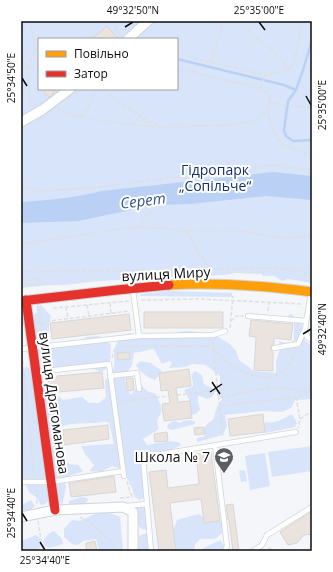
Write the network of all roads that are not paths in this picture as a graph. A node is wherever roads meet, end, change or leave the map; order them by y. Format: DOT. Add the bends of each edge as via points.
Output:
graph roads {
  1 [pos="148,21"];
  2 [pos="127,38"];
  3 [pos="69,90"];
  4 [pos="21,122"];
  5 [pos="132,289"];
  6 [pos="311,292"];
  7 [pos="23,301"];
  8 [pos="310,304"];
  9 [pos="248,316"];
  10 [pos="306,321"];
  11 [pos="305,329"];
  12 [pos="225,331"];
  13 [pos="139,336"];
  14 [pos="312,340"];
  15 [pos="32,347"];
  16 [pos="274,348"];
  17 [pos="21,349"];
  18 [pos="36,372"];
  19 [pos="110,376"];
  20 [pos="139,390"];
  21 [pos="296,432"];
  22 [pos="215,445"];
  23 [pos="21,482"];
  24 [pos="51,482"];
  25 [pos="147,504"];
  26 [pos="122,506"];
  27 [pos="312,507"];
  28 [pos="55,510"];
  29 [pos="21,517"];
  30 [pos="134,551"];
  31 [pos="151,551"];
  32 [pos="225,551"];
  33 [pos="252,551"];
  1 -- 2 [label="street"];
  3 -- 4 [label="street"];
  5 -- 6 [label="main road, вулиця Миру" via="177,285 273,288"];
  5 -- 7 [label="main road, вулиця Миру"];
  5 -- 13 [label="lane"];
  6 -- 8 [label="lane"];
  7 -- 15 [label="main road, вулиця Драгоманова"];
  8 -- 10 [label="lane"];
  9 -- 10 [label="lane"];
  10 -- 11 [label="lane"];
  11 -- 14 [label="lane" via="307,336"];
  11 -- 16 [label="lane" via="298,344"];
  12 -- 13 [label="lane" via="213,336"];
  13 -- 15 [label="lane"];
  15 -- 17 [label="lane"];
  15 -- 18 [label="main road, вулиця Драгоманова"];
  18 -- 19 [label="lane" via="109,364"];
  18 -- 24 [label="main road, вулиця Драгоманова"];
  19 -- 20 [label="lane" via="137,373"];
  19 -- 24 [label="lane" via="124,474"];
  21 -- 22 [label="lane"];
  22 -- 25 [label="lane" via="143,457"];
  22 -- 32 [label="lane" via="227,546"];
  23 -- 24 [label="lane"];
  24 -- 28 [label="main road, вулиця Драгоманова"];
  25 -- 26 [label="lane"];
  25 -- 31 [label="lane"];
  26 -- 28 [label="street" via="108,509"];
  26 -- 30 [label="street" via="134,512"];
  27 -- 33 [label="lane" via="267,535 262,545"];
  28 -- 29 [label="street" via="37,510"];
}
